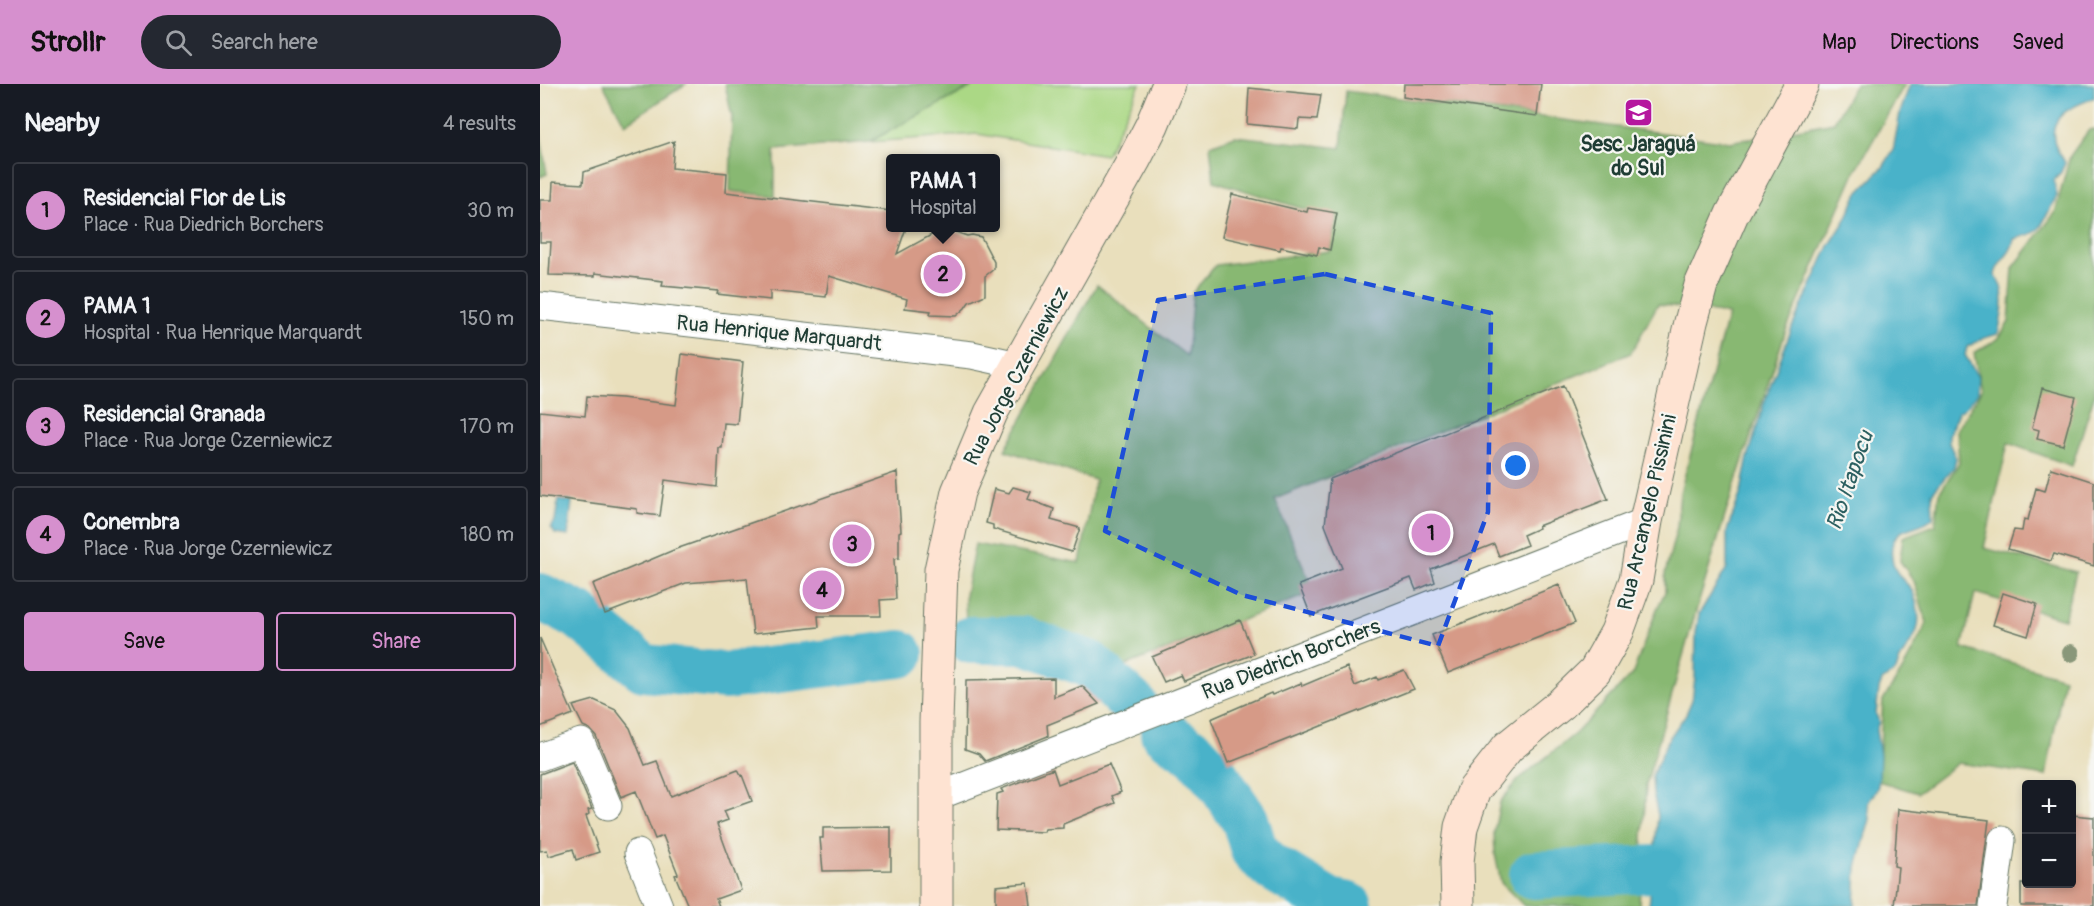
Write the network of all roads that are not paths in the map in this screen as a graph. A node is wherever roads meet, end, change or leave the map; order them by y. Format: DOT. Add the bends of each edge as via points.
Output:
graph roads {
  1 [pos="1169,84"];
  2 [pos="1802,84"];
  3 [pos="540,306"];
  4 [pos="1018,365"];
  5 [pos="1646,520"];
  6 [pos="540,757"];
  7 [pos="936,797"];
  8 [pos="608,806"];
  9 [pos="2002,840"];
  10 [pos="638,853"];
  11 [pos="659,906"];
  12 [pos="936,906"];
  13 [pos="1458,906"];
  14 [pos="1993,906"];
  1 -- 4 [label="main road, Rua Jorge Czerniewicz" via="1134,160"];
  2 -- 5 [label="main road, Rua Arcangelo Pissinini" via="1732,214 1701,285"];
  3 -- 4 [label="street, Rua Henrique Marquardt" via="972,355"];
  4 -- 7 [label="main road, Rua Jorge Czerniewicz" via="978,443 958,492 947,536 941,570"];
  5 -- 7 [label="street, Rua Diedrich Borchers"];
  5 -- 13 [label="main road, Rua Arcangelo Pissinini" via="1627,608 1595,670 1508,747 1474,790 1461,827"];
  6 -- 8 [label="street" via="581,742"];
  7 -- 12 [label="main road, Rua Jorge Czerniewicz"];
  9 -- 14 [label="street"];
  10 -- 11 [label="street"];
}
